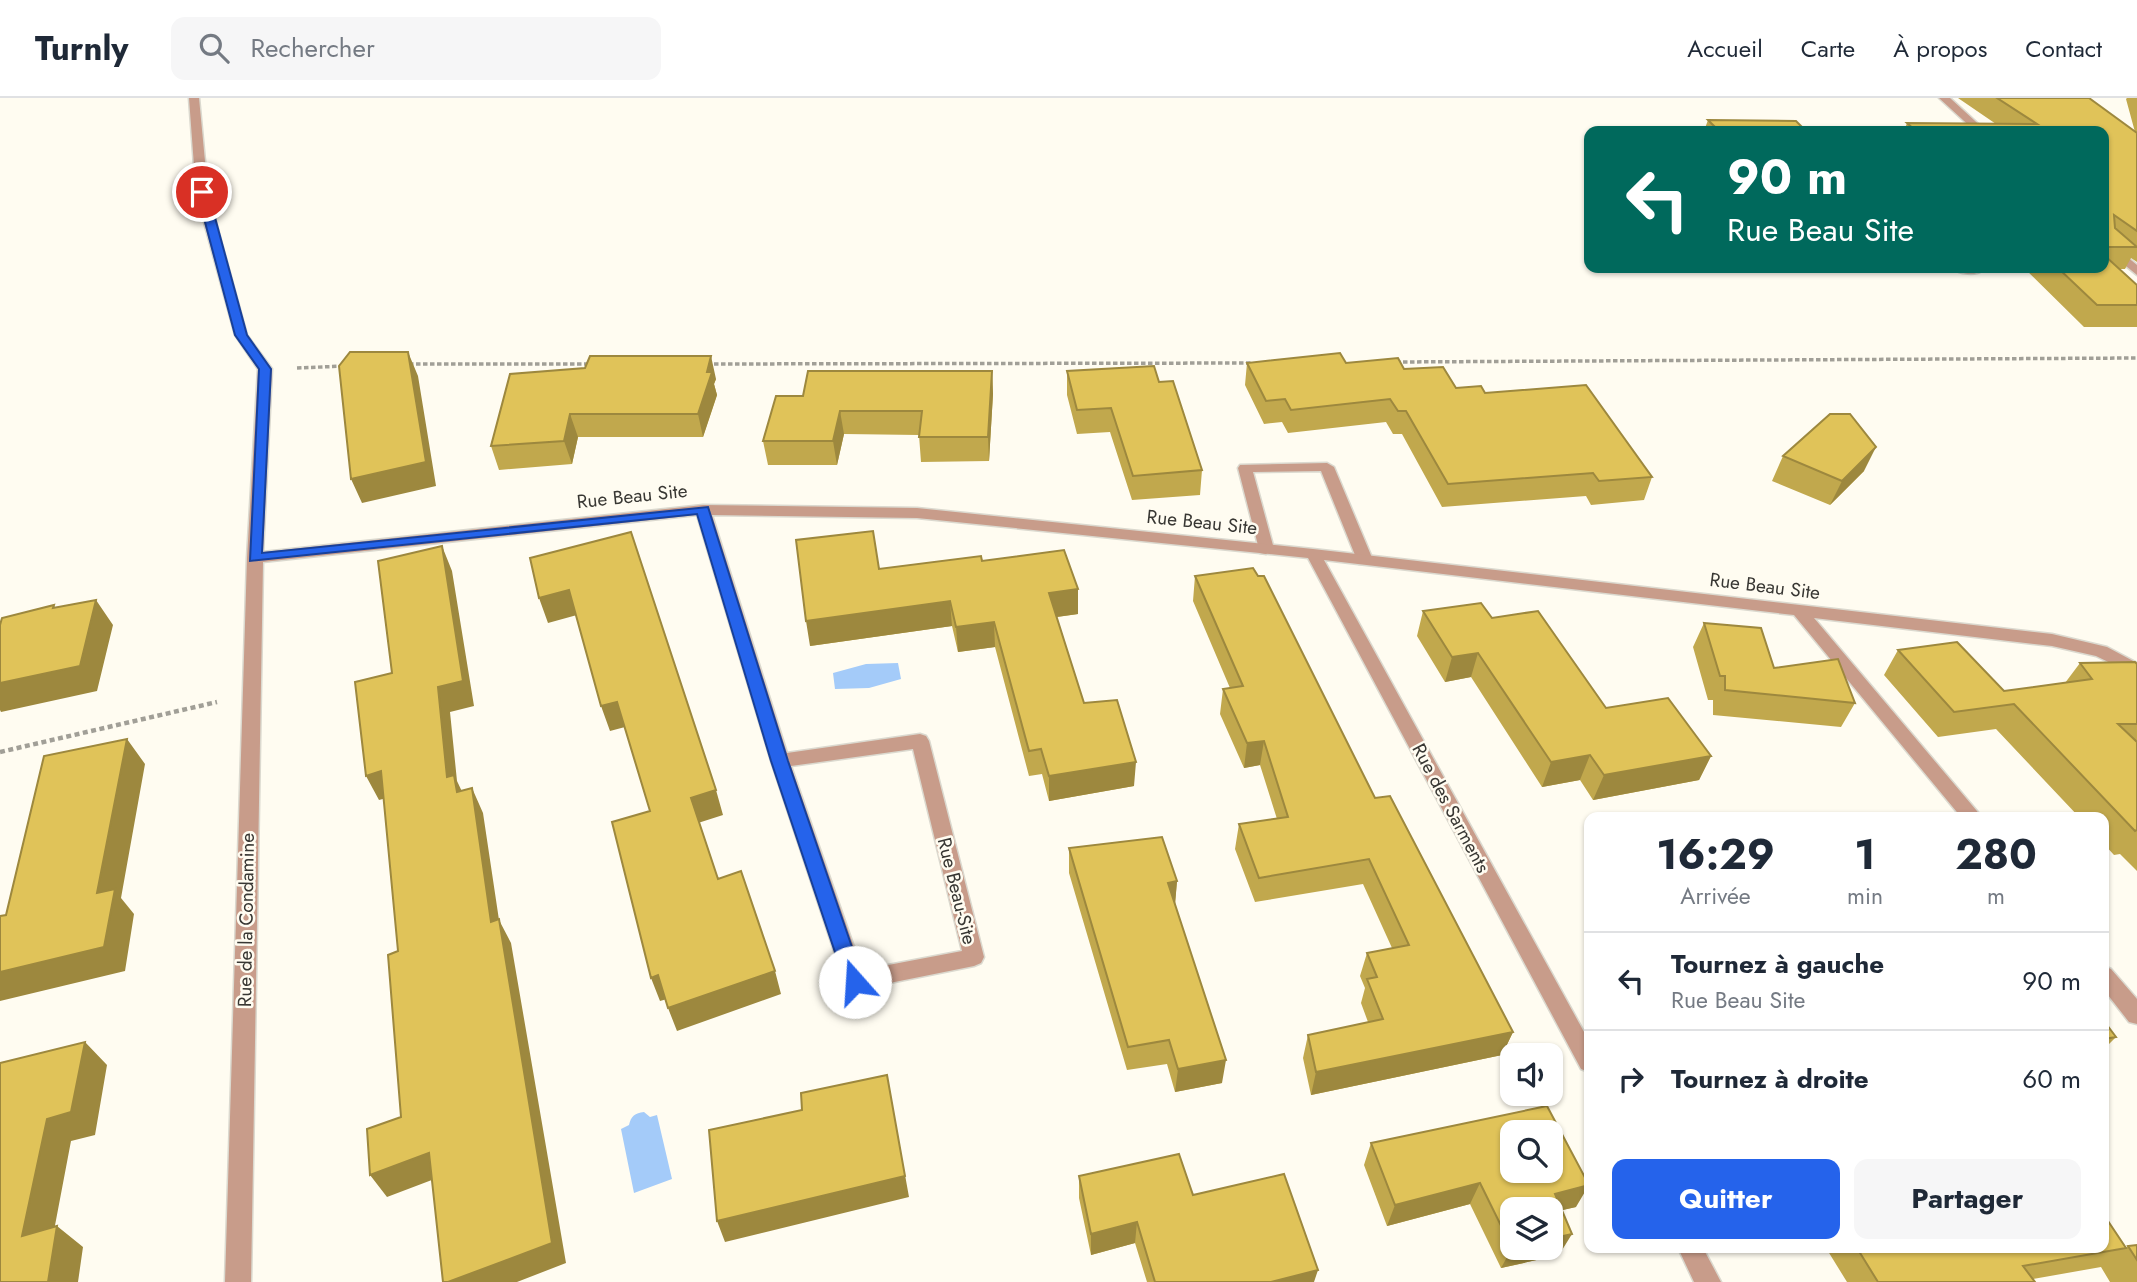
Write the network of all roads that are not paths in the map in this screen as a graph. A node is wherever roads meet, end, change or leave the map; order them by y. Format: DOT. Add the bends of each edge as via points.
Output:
graph roads {
  1 [pos="194,98"];
  2 [pos="1944,98"];
  3 [pos="1975,126"];
  4 [pos="2109,246"];
  5 [pos="2137,271"];
  6 [pos="703,510"];
  7 [pos="1266,550"];
  8 [pos="1313,554"];
  9 [pos="255,558"];
  10 [pos="1365,560"];
  11 [pos="1799,611"];
  12 [pos="2137,670"];
  13 [pos="780,761"];
  14 [pos="1968,812"];
  15 [pos="2109,981"];
  16 [pos="2137,1015"];
  17 [pos="1584,1053"];
  18 [pos="1693,1253"];
  19 [pos="238,1282"];
  20 [pos="1708,1282"];
  1 -- 9 [label="street, Rue de la Condamine" via="202,192 241,335 265,369"];
  2 -- 3 [label="street"];
  4 -- 5 [label="street"];
  6 -- 7 [label="street, Rue Beau Site" via="916,513"];
  6 -- 9 [label="street, Rue Beau Site"];
  6 -- 13 [label="street, Rue Beau-Site"];
  7 -- 8 [label="street, Rue Beau Site"];
  7 -- 10 [label="street" via="1245,468 1328,467"];
  8 -- 10 [label="street, Rue Beau Site"];
  8 -- 17 [label="street, Rue des Sarments"];
  9 -- 19 [label="street, Rue de la Condamine"];
  10 -- 11 [label="street, Rue Beau Site"];
  11 -- 12 [label="street, Rue Beau Site" via="2052,640 2101,651"];
  11 -- 14 [label="street"];
  13 -- 13 [label="street, Rue Beau-Site" via="855,982 974,957 920,741"];
  15 -- 16 [label="street"];
  18 -- 20 [label="street"];
}
